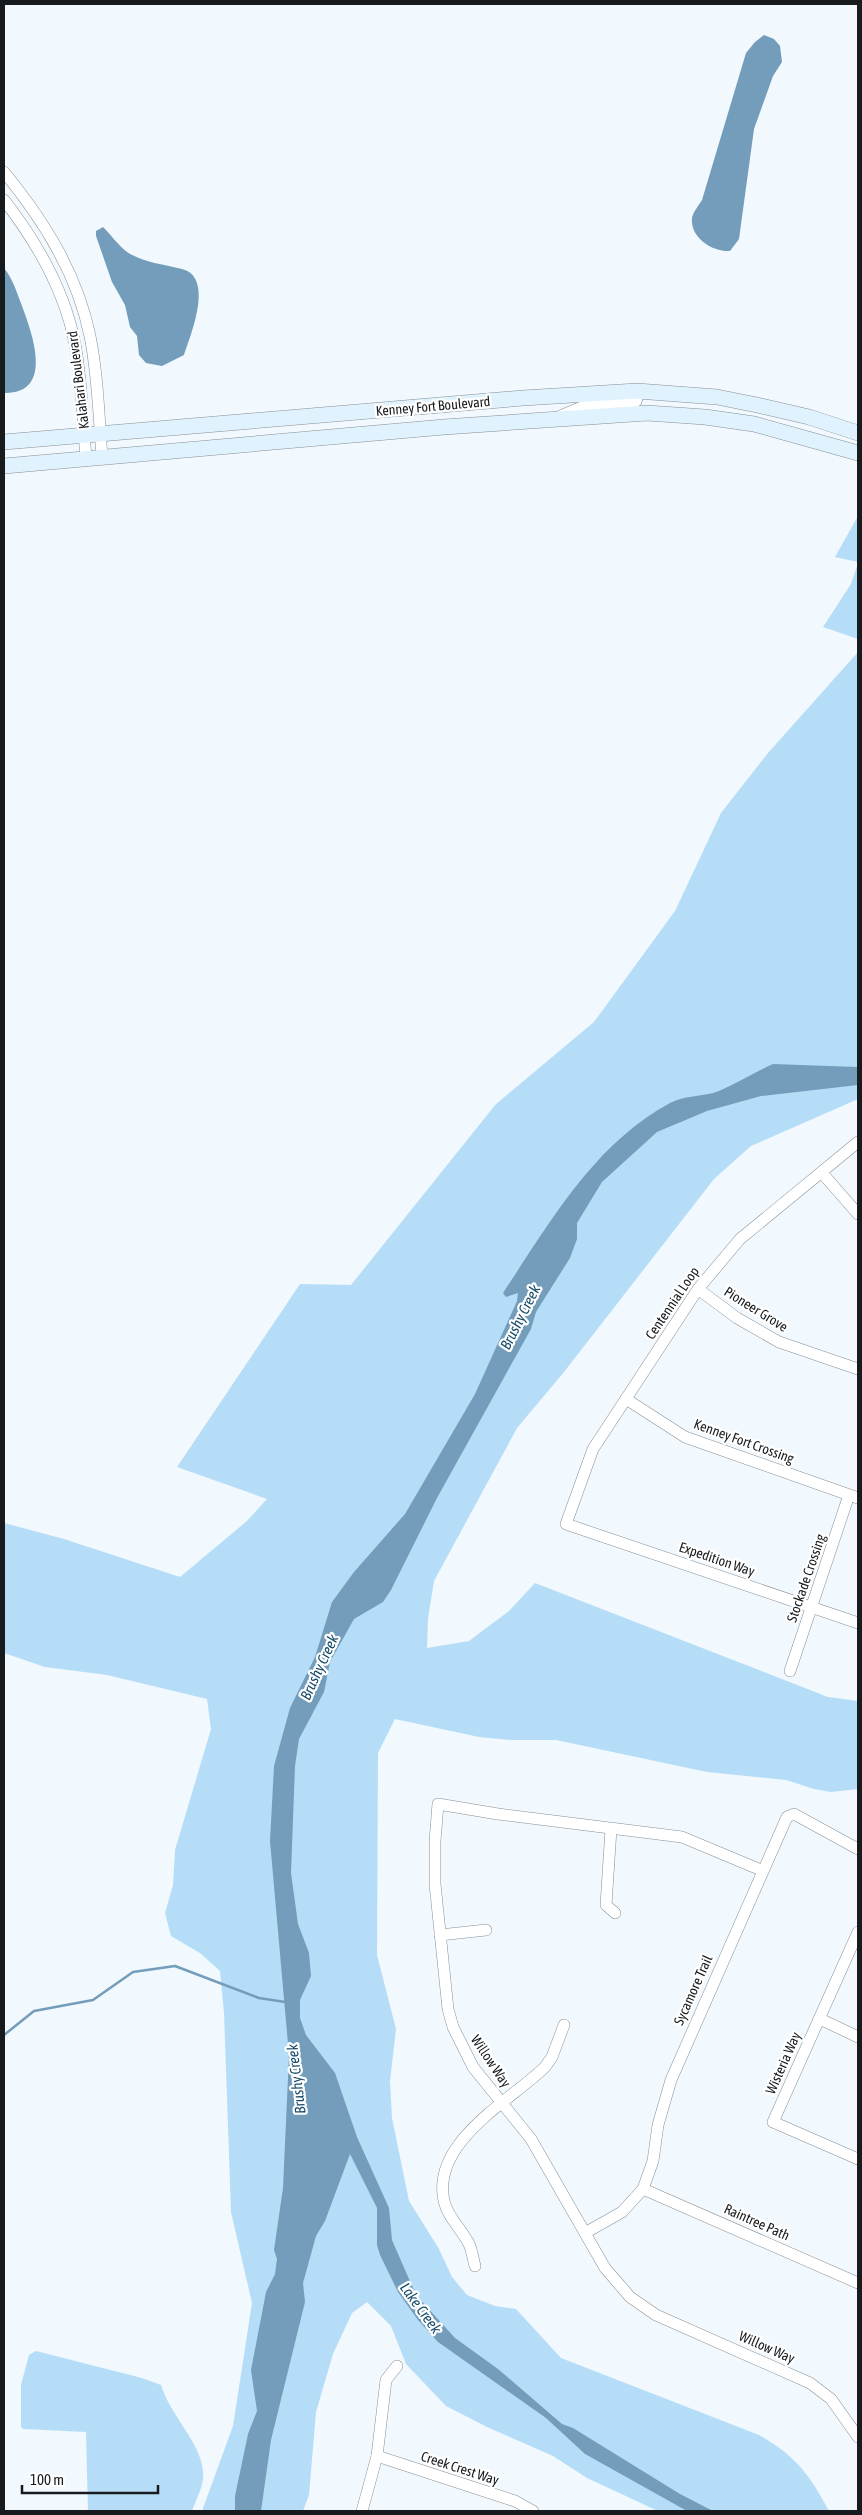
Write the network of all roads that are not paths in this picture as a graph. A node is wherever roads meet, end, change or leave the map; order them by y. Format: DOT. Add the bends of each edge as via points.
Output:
graph roads {
  1 [pos="4,172"];
  2 [pos="4,200"];
  3 [pos="637,391"];
  4 [pos="557,419"];
  5 [pos="858,433"];
  6 [pos="100,434"];
  7 [pos="84,435"];
  8 [pos="4,442"];
  9 [pos="858,453"];
  10 [pos="94,458"];
  11 [pos="4,466"];
  12 [pos="858,1142"];
  13 [pos="822,1173"];
  14 [pos="858,1214"];
  15 [pos="698,1289"];
  16 [pos="858,1369"];
  17 [pos="626,1399"];
  18 [pos="854,1496"];
  19 [pos="566,1524"];
  20 [pos="812,1607"];
  21 [pos="858,1623"];
  22 [pos="790,1671"];
  23 [pos="611,1828"];
  24 [pos="858,1849"];
  25 [pos="761,1870"];
  26 [pos="615,1913"];
  27 [pos="486,1930"];
  28 [pos="858,1932"];
  29 [pos="440,1935"];
  30 [pos="820,2019"];
  31 [pos="564,2025"];
  32 [pos="858,2036"];
  33 [pos="502,2104"];
  34 [pos="858,2159"];
  35 [pos="643,2189"];
  36 [pos="585,2233"];
  37 [pos="475,2266"];
  38 [pos="858,2283"];
  39 [pos="397,2366"];
  40 [pos="858,2437"];
  41 [pos="377,2456"];
  42 [pos="362,2511"];
  43 [pos="533,2511"];
  1 -- 6 [label="street, Kalahari Boulevard" via="50,234 80,298 94,357"];
  2 -- 7 [label="street, Kalahari Boulevard" via="48,268 70,325"];
  3 -- 4 [label="street" via="635,400 592,404"];
  3 -- 5 [label="main road, Kenney Fort Boulevard" via="717,397 757,404"];
  3 -- 6 [label="main road, Kenney Fort Boulevard"];
  4 -- 9 [label="main road, Kenney Fort Boulevard" via="647,413 705,417 754,424"];
  4 -- 10 [label="main road, Kenney Fort Boulevard"];
  6 -- 7 [label="main road, Kenney Fort Boulevard"];
  6 -- 10 [label="street, Kalahari Boulevard"];
  7 -- 8 [label="main road, Kenney Fort Boulevard"];
  7 -- 10 [label="street, Kalahari Boulevard"];
  10 -- 11 [label="main road, Kenney Fort Boulevard"];
  12 -- 13 [label="street, Centennial Loop"];
  13 -- 14 [label="street"];
  13 -- 15 [label="street, Centennial Loop" via="740,1239"];
  15 -- 16 [label="street, Pioneer Grove" via="737,1318 779,1342"];
  15 -- 17 [label="street, Centennial Loop"];
  17 -- 18 [label="street, Kenney Fort Crossing" via="685,1436"];
  17 -- 19 [label="street, Centennial Loop" via="593,1449"];
  18 -- 20 [label="street, Stockade Crossing"];
  19 -- 20 [label="street, Expedition Way"];
  20 -- 21 [label="street, Expedition Way"];
  20 -- 22 [label="street, Stockade Crossing"];
  23 -- 25 [label="street, Willow Way" via="682,1837"];
  23 -- 26 [label="street" via="606,1905"];
  23 -- 29 [label="street, Willow Way" via="438,1804 435,1884"];
  24 -- 25 [label="street, Sycamore Trail" via="791,1814"];
  25 -- 35 [label="street, Sycamore Trail" via="671,2080 658,2125 653,2161"];
  27 -- 29 [label="street"];
  28 -- 30 [label="street, Wisteria Way"];
  29 -- 33 [label="street, Willow Way" via="453,2027 473,2067"];
  30 -- 32 [label="street"];
  30 -- 34 [label="street, Wisteria Way" via="773,2122"];
  31 -- 33 [label="street" via="545,2067"];
  33 -- 36 [label="street, Willow Way" via="531,2139"];
  33 -- 37 [label="street" via="457,2145 444,2175 443,2195 448,2214 469,2244"];
  35 -- 36 [label="street, Sycamore Trail" via="622,2212"];
  35 -- 38 [label="street, Raintree Path"];
  36 -- 40 [label="street, Willow Way" via="609,2274 642,2306 810,2383 831,2400"];
  39 -- 41 [label="street" via="386,2380"];
  41 -- 42 [label="street"];
  41 -- 43 [label="street, Creek Crest Way" via="515,2501"];
}
